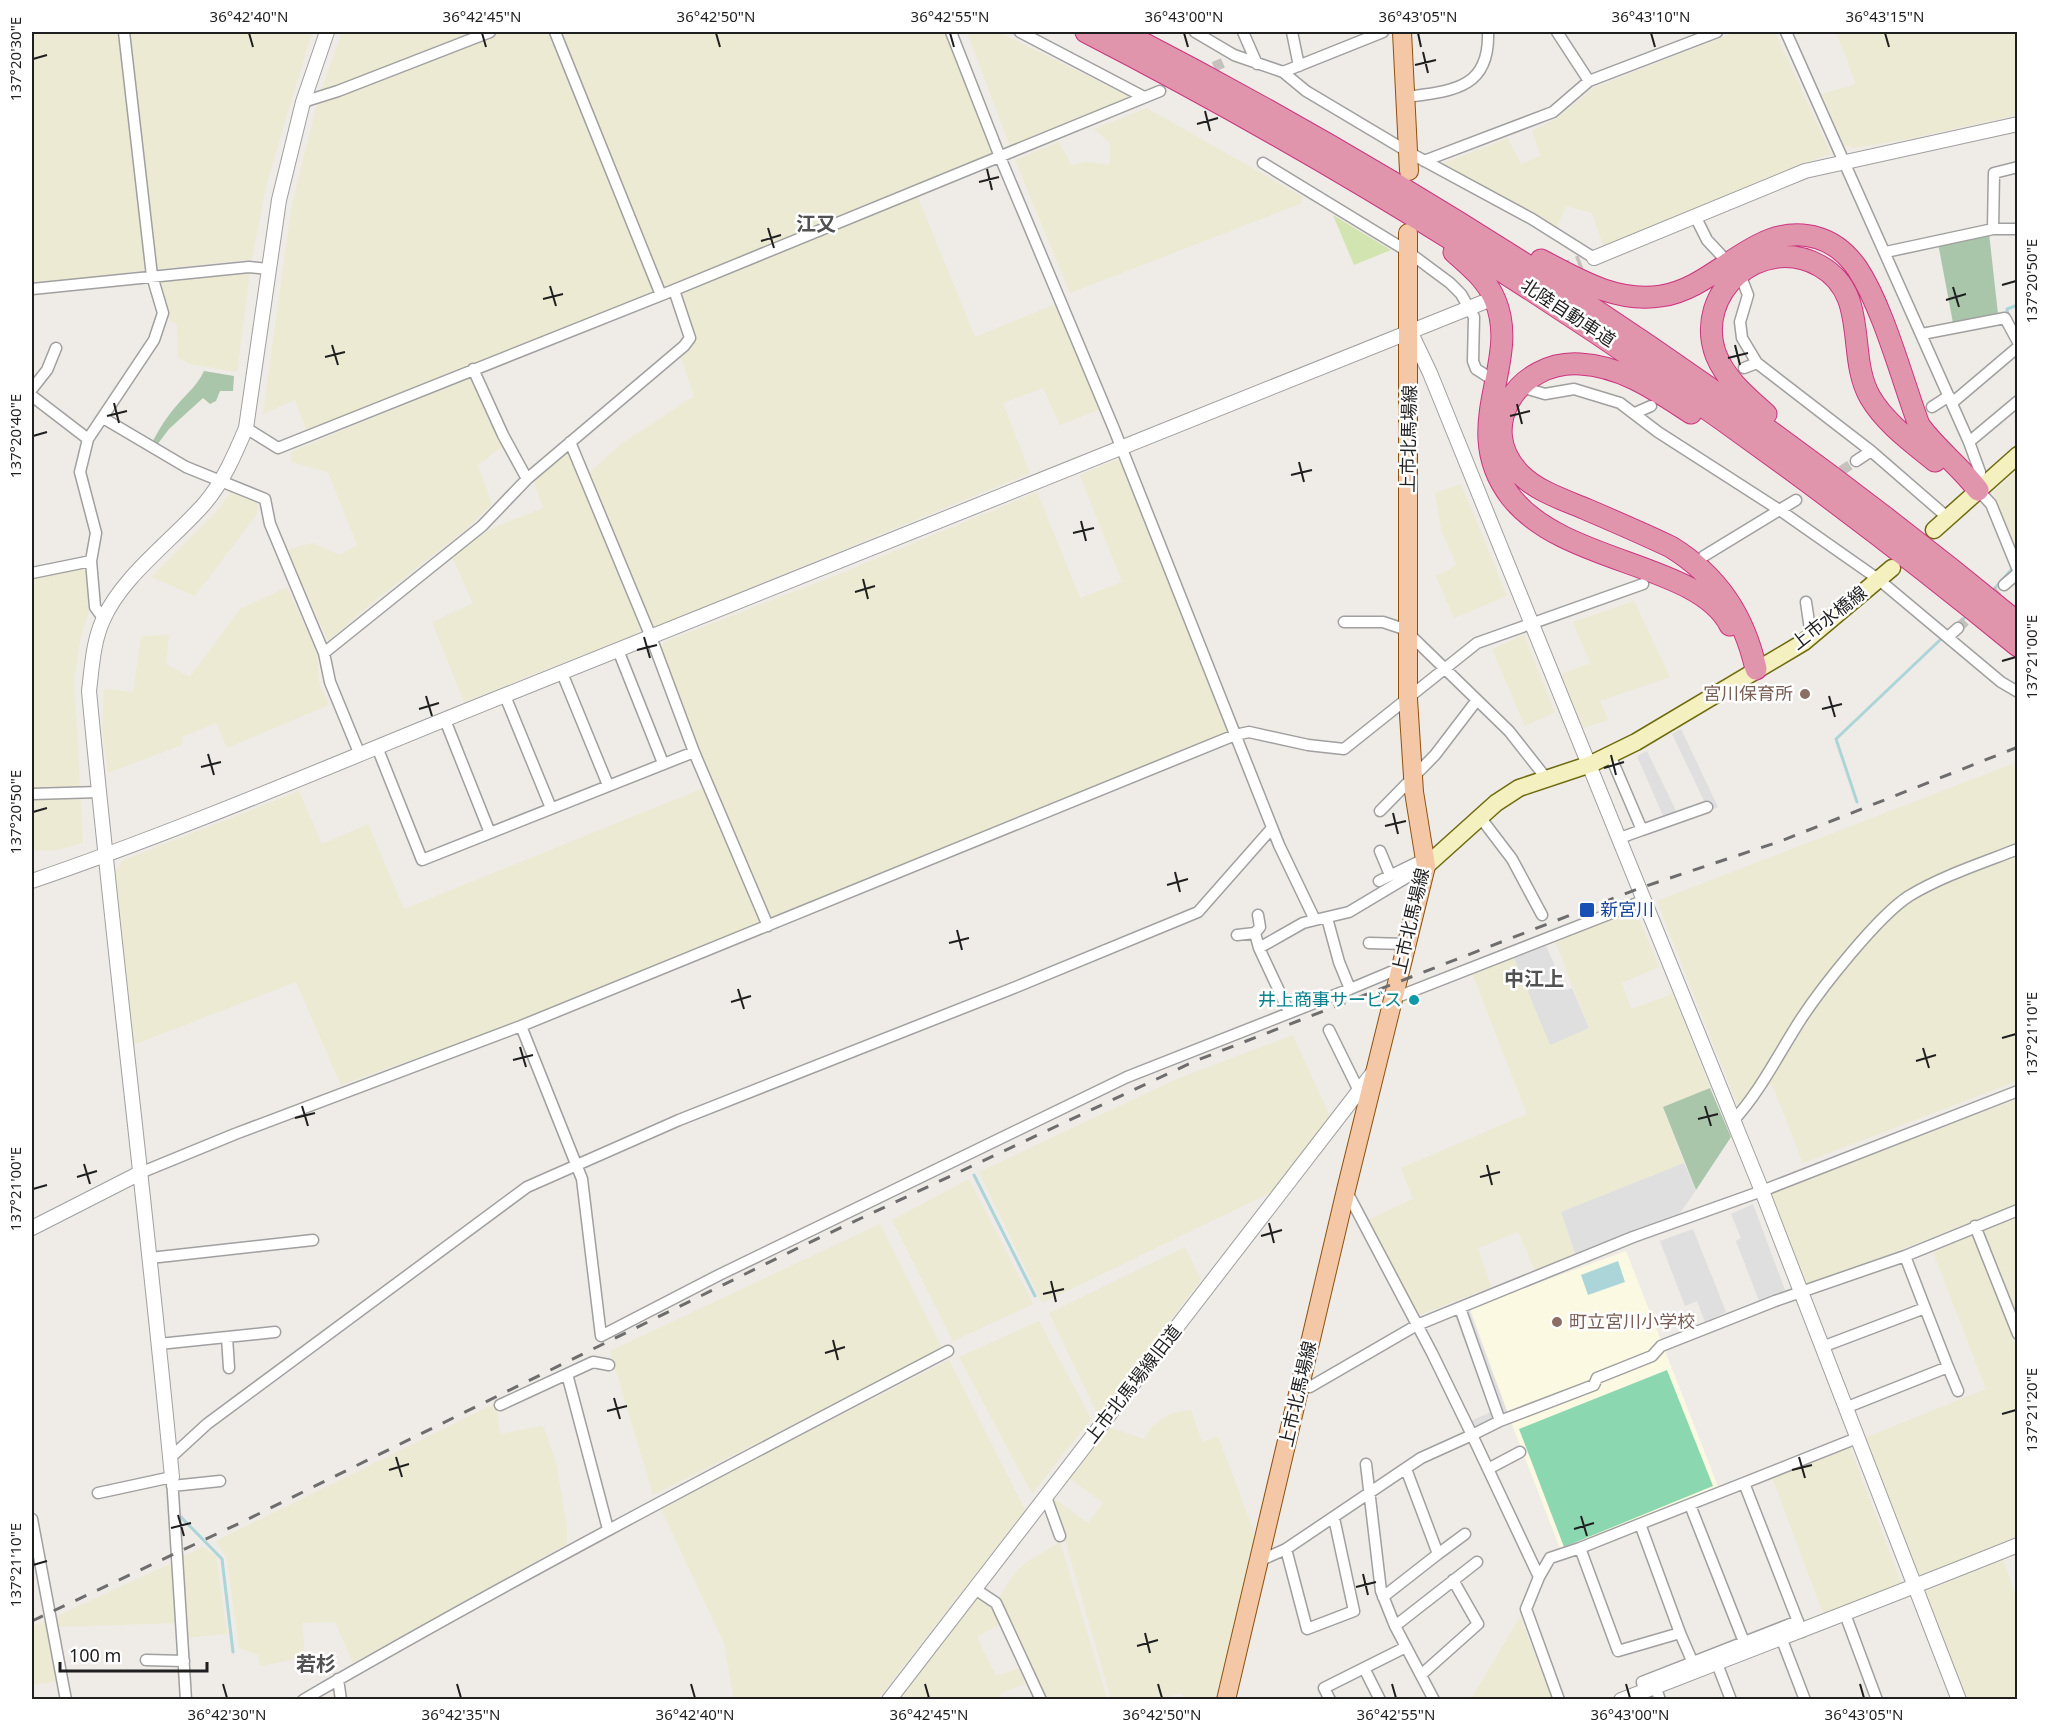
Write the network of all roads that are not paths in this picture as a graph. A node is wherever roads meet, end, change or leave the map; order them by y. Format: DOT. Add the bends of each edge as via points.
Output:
graph roads {
  1 [pos="124,32"];
  2 [pos="327,32"];
  3 [pos="490,32"];
  4 [pos="555,32"];
  5 [pos="951,32"];
  6 [pos="1020,32"];
  7 [pos="1086,32"];
  8 [pos="1122,32"];
  9 [pos="1195,32"];
  10 [pos="1243,32"];
  11 [pos="1292,32"];
  12 [pos="1383,32"];
  13 [pos="1402,32"];
  14 [pos="1488,32"];
  15 [pos="1557,32"];
  16 [pos="1717,32"];
  17 [pos="1786,32"];
  18 [pos="1367,34"];
  19 [pos="1257,64"];
  20 [pos="1299,66"];
  21 [pos="1283,72"];
  22 [pos="1589,81"];
  23 [pos="1160,91"];
  24 [pos="1144,97"];
  25 [pos="1407,98"];
  26 [pos="303,102"];
  27 [pos="2018,124"];
  28 [pos="1276,134"];
  29 [pos="1000,157"];
  30 [pos="1845,160"];
  31 [pos="1414,162"];
  32 [pos="1263,163"];
  33 [pos="1361,163"];
  34 [pos="2018,167"];
  35 [pos="1696,218"];
  36 [pos="1994,229"];
  37 [pos="2018,229"];
  38 [pos="1408,233"];
  39 [pos="1407,251"];
  40 [pos="1886,252"];
  41 [pos="1721,255"];
  42 [pos="1588,260"];
  43 [pos="268,269"];
  44 [pos="152,276"];
  45 [pos="1743,282"];
  46 [pos="32,289"];
  47 [pos="674,290"];
  48 [pos="661,295"];
  49 [pos="1488,300"];
  50 [pos="1470,307"];
  51 [pos="1410,331"];
  52 [pos="1922,334"];
  53 [pos="2017,342"];
  54 [pos="56,348"];
  55 [pos="1757,363"];
  56 [pos="1744,368"];
  57 [pos="473,369"];
  58 [pos="1487,376"];
  59 [pos="1528,389"];
  60 [pos="32,396"];
  61 [pos="1951,400"];
  62 [pos="2018,401"];
  63 [pos="1651,406"];
  64 [pos="1932,407"];
  65 [pos="1635,413"];
  66 [pos="103,418"];
  67 [pos="246,428"];
  68 [pos="88,439"];
  69 [pos="570,442"];
  70 [pos="1969,442"];
  71 [pos="1120,446"];
  72 [pos="1871,451"];
  73 [pos="2018,456"];
  74 [pos="1857,461"];
  75 [pos="527,479"];
  76 [pos="221,480"];
  77 [pos="1978,490"];
  78 [pos="1796,501"];
  79 [pos="1781,510"];
  80 [pos="1947,517"];
  81 [pos="1866,525"];
  82 [pos="1934,530"];
  83 [pos="1704,556"];
  84 [pos="91,561"];
  85 [pos="1892,568"];
  86 [pos="2018,571"];
  87 [pos="32,573"];
  88 [pos="1878,579"];
  89 [pos="1965,580"];
  90 [pos="1643,584"];
  91 [pos="2004,585"];
  92 [pos="1806,602"];
  93 [pos="103,618"];
  94 [pos="1532,621"];
  95 [pos="1344,622"];
  96 [pos="1958,628"];
  97 [pos="1408,634"];
  98 [pos="1811,636"];
  99 [pos="1948,637"];
  100 [pos="2016,637"];
  101 [pos="651,638"];
  102 [pos="618,650"];
  103 [pos="324,653"];
  104 [pos="1445,668"];
  105 [pos="1756,669"];
  106 [pos="562,673"];
  107 [pos="2018,692"];
  108 [pos="505,696"];
  109 [pos="1408,699"];
  110 [pos="1477,700"];
  111 [pos="445,720"];
  112 [pos="1235,735"];
  113 [pos="377,747"];
  114 [pos="694,752"];
  115 [pos="360,755"];
  116 [pos="1610,755"];
  117 [pos="663,763"];
  118 [pos="1591,764"];
  119 [pos="1413,778"];
  120 [pos="1545,778"];
  121 [pos="608,785"];
  122 [pos="99,792"];
  123 [pos="32,794"];
  124 [pos="1707,807"];
  125 [pos="551,808"];
  126 [pos="1380,811"];
  127 [pos="1480,817"];
  128 [pos="1272,828"];
  129 [pos="1642,830"];
  130 [pos="490,833"];
  131 [pos="1620,838"];
  132 [pos="2018,849"];
  133 [pos="1380,851"];
  134 [pos="105,856"];
  135 [pos="1426,866"];
  136 [pos="1390,875"];
  137 [pos="32,881"];
  138 [pos="1379,881"];
  139 [pos="1645,900"];
  140 [pos="1258,915"];
  141 [pos="1542,915"];
  142 [pos="1328,918"];
  143 [pos="1315,920"];
  144 [pos="768,926"];
  145 [pos="1255,933"];
  146 [pos="1237,935"];
  147 [pos="1369,943"];
  148 [pos="1406,944"];
  149 [pos="1259,948"];
  150 [pos="1399,971"];
  151 [pos="1350,989"];
  152 [pos="1392,999"];
  153 [pos="1289,1012"];
  154 [pos="521,1026"];
  155 [pos="1329,1030"];
  156 [pos="1377,1068"];
  157 [pos="1359,1091"];
  158 [pos="2018,1091"];
  159 [pos="1733,1121"];
  160 [pos="576,1164"];
  161 [pos="140,1173"];
  162 [pos="1346,1190"];
  163 [pos="1762,1191"];
  164 [pos="2018,1210"];
  165 [pos="1975,1226"];
  166 [pos="32,1228"];
  167 [pos="313,1240"];
  168 [pos="1905,1256"];
  169 [pos="150,1258"];
  170 [pos="1800,1294"];
  171 [pos="1460,1308"];
  172 [pos="1925,1308"];
  173 [pos="1417,1325"];
  174 [pos="275,1332"];
  175 [pos="2018,1334"];
  176 [pos="227,1337"];
  177 [pos="159,1344"];
  178 [pos="1821,1347"];
  179 [pos="948,1351"];
  180 [pos="609,1365"];
  181 [pos="1948,1367"];
  182 [pos="229,1368"];
  183 [pos="567,1374"];
  184 [pos="1300,1387"];
  185 [pos="1958,1391"];
  186 [pos="500,1405"];
  187 [pos="1845,1408"];
  188 [pos="1500,1421"];
  189 [pos="1472,1435"];
  190 [pos="1857,1438"];
  191 [pos="1520,1452"];
  192 [pos="170,1458"];
  193 [pos="1366,1464"];
  194 [pos="1406,1469"];
  195 [pos="1488,1469"];
  196 [pos="172,1481"];
  197 [pos="220,1481"];
  198 [pos="1744,1483"];
  199 [pos="1371,1492"];
  200 [pos="98,1493"];
  201 [pos="1046,1497"];
  202 [pos="1690,1505"];
  203 [pos="1334,1518"];
  204 [pos="32,1519"];
  205 [pos="1640,1524"];
  206 [pos="608,1529"];
  207 [pos="1466,1534"];
  208 [pos="1060,1536"];
  209 [pos="2018,1545"];
  210 [pos="1580,1548"];
  211 [pos="1286,1549"];
  212 [pos="1438,1554"];
  213 [pos="1259,1561"];
  214 [pos="1477,1562"];
  215 [pos="1539,1577"];
  216 [pos="1453,1581"];
  217 [pos="1915,1587"];
  218 [pos="975,1589"];
  219 [pos="1383,1597"];
  220 [pos="1845,1614"];
  221 [pos="1395,1626"];
  222 [pos="1800,1626"];
  223 [pos="1680,1633"];
  224 [pos="1782,1640"];
  225 [pos="1745,1646"];
  226 [pos="1406,1647"];
  227 [pos="146,1660"];
  228 [pos="1716,1661"];
  229 [pos="184,1662"];
  230 [pos="1694,1666"];
  231 [pos="1364,1668"];
  232 [pos="1422,1674"];
  233 [pos="338,1679"];
  234 [pos="1653,1692"];
  235 [pos="1429,1697"];
  236 [pos="66,1700"];
  237 [pos="186,1700"];
  238 [pos="303,1700"];
  239 [pos="341,1700"];
  240 [pos="889,1700"];
  241 [pos="1041,1700"];
  242 [pos="1226,1700"];
  243 [pos="1329,1700"];
  244 [pos="1380,1700"];
  245 [pos="1560,1700"];
  246 [pos="1621,1700"];
  247 [pos="1731,1700"];
  248 [pos="1804,1700"];
  249 [pos="1877,1700"];
  250 [pos="1959,1700"];
  1 -- 44 [label="street"];
  2 -- 26 [label="street"];
  3 -- 26 [label="street"];
  4 -- 48 [label="street"];
  5 -- 29 [label="street"];
  6 -- 24 [label="street"];
  7 -- 28 [label="highway, 北陸自動車道"];
  8 -- 33 [label="highway, 北陸自動車道"];
  9 -- 19 [label="street" via="1231,58"];
  10 -- 19 [label="street"];
  11 -- 20 [label="street"];
  12 -- 18 [label="street"];
  13 -- 25 [label="main road"];
  14 -- 25 [label="street" via="1489,45 1479,74 1455,90"];
  15 -- 22 [label="street"];
  16 -- 22 [label="street"];
  17 -- 30 [label="street"];
  18 -- 20 [label="street"];
  19 -- 21 [label="street"];
  20 -- 21 [label="street"];
  21 -- 31 [label="street"];
  22 -- 31 [label="street" via="1553,112"];
  23 -- 24 [label="street"];
  24 -- 29 [label="street"];
  25 -- 31 [label="main road"];
  26 -- 43 [label="street" via="279,200"];
  27 -- 30 [label="street"];
  28 -- 81 [label="highway, 北陸自動車道" via="1563,309 1736,428"];
  28 -- 105 [label="highway" via="1436,237 1474,269 1490,290 1500,320 1501,340 1488,426 1491,456 1499,478 1524,513 1564,538 1705,595 1725,615"];
  29 -- 47 [label="street"];
  29 -- 71 [label="street"];
  30 -- 35 [label="street" via="1804,171"];
  30 -- 40 [label="street"];
  31 -- 42 [label="street" via="1532,219"];
  32 -- 39 [label="street"];
  33 -- 77 [label="highway" via="1579,281 1627,297 1662,296 1693,286 1771,238 1798,234 1831,243 1850,259 1867,285 1918,425"];
  33 -- 89 [label="highway, 北陸自動車道" via="1434,206 1659,354 1809,460"];
  34 -- 36 [label="street" via="1994,173"];
  35 -- 41 [label="street" via="1707,240"];
  35 -- 42 [label="street"];
  36 -- 37 [label="street"];
  36 -- 40 [label="street"];
  38 -- 39 [label="main road, 上市北馬場線"];
  39 -- 50 [label="street" via="1450,283"];
  39 -- 51 [label="main road, 上市北馬場線"];
  40 -- 52 [label="street"];
  43 -- 44 [label="street" via="249,267"];
  43 -- 67 [label="street"];
  44 -- 46 [label="street"];
  44 -- 66 [label="street" via="163,313 154,340"];
  45 -- 55 [label="street" via="1748,295 1740,322 1742,338"];
  47 -- 48 [label="street"];
  47 -- 69 [label="street" via="690,338"];
  48 -- 57 [label="street"];
  49 -- 50 [label="street"];
  50 -- 51 [label="street"];
  50 -- 58 [label="street" via="1476,332 1473,361 1476,369"];
  51 -- 71 [label="street"];
  51 -- 94 [label="street"];
  51 -- 97 [label="main road, 上市北馬場線"];
  52 -- 53 [label="street" via="2005,318"];
  52 -- 61 [label="street"];
  53 -- 61 [label="street"];
  54 -- 60 [label="street"];
  55 -- 56 [label="street"];
  55 -- 72 [label="street"];
  57 -- 67 [label="street" via="278,448"];
  57 -- 75 [label="street"];
  59 -- 65 [label="street" via="1545,394 1589,391"];
  60 -- 68 [label="street"];
  61 -- 64 [label="street"];
  61 -- 70 [label="street"];
  62 -- 70 [label="street"];
  63 -- 65 [label="street"];
  65 -- 79 [label="street" via="1658,432"];
  66 -- 68 [label="street"];
  66 -- 76 [label="street" via="186,467"];
  67 -- 76 [label="street"];
  68 -- 84 [label="street" via="80,472 96,534"];
  69 -- 75 [label="street"];
  69 -- 101 [label="street"];
  70 -- 77 [label="street" via="1980,472"];
  71 -- 101 [label="street"];
  71 -- 112 [label="street"];
  72 -- 74 [label="street"];
  72 -- 80 [label="street"];
  73 -- 77 [label="main road"];
  75 -- 103 [label="street" via="482,526"];
  76 -- 93 [label="street" via="206,502 119,593"];
  76 -- 103 [label="street" via="265,499 270,524"];
  77 -- 80 [label="main road"];
  77 -- 86 [label="street" via="1991,504"];
  77 -- 89 [label="highway" via="1955,478 1915,444 1884,416 1870,397 1860,367 1853,309 1831,274 1810,261 1784,256 1758,261 1732,277 1719,297 1712,332 1717,356 1733,383"];
  78 -- 79 [label="street"];
  79 -- 83 [label="street"];
  79 -- 88 [label="street"];
  80 -- 82 [label="main road"];
  81 -- 100 [label="highway, 北陸自動車道"];
  81 -- 105 [label="highway" via="1651,387 1611,369 1556,365 1532,374 1512,395 1503,422 1503,437 1517,471 1542,490 1694,561 1726,595 1750,643"];
  84 -- 87 [label="street"];
  84 -- 93 [label="street" via="95,607"];
  85 -- 88 [label="main road, 上市水橋線"];
  86 -- 91 [label="street"];
  88 -- 98 [label="main road, 上市水橋線"];
  88 -- 99 [label="street"];
  89 -- 100 [label="highway, 北陸自動車道"];
  90 -- 94 [label="street"];
  92 -- 98 [label="street"];
  93 -- 122 [label="street" via="89,691"];
  94 -- 104 [label="street" via="1484,639"];
  94 -- 118 [label="street"];
  95 -- 97 [label="street" via="1383,622"];
  96 -- 99 [label="street"];
  97 -- 104 [label="street"];
  97 -- 109 [label="main road, 上市北馬場線"];
  98 -- 105 [label="main road, 上市水橋線"];
  99 -- 107 [label="street"];
  101 -- 102 [label="street"];
  101 -- 114 [label="street"];
  102 -- 106 [label="street"];
  102 -- 117 [label="street"];
  103 -- 115 [label="street" via="330,682"];
  104 -- 109 [label="street"];
  104 -- 110 [label="street"];
  105 -- 116 [label="main road, 上市水橋線"];
  106 -- 108 [label="street"];
  106 -- 121 [label="street"];
  108 -- 111 [label="street"];
  108 -- 125 [label="street"];
  109 -- 112 [label="street" via="1344,749 1249,732"];
  109 -- 119 [label="main road, 上市北馬場線"];
  110 -- 119 [label="street"];
  110 -- 120 [label="street" via="1509,731"];
  111 -- 113 [label="street"];
  111 -- 130 [label="street"];
  112 -- 128 [label="street"];
  112 -- 144 [label="street"];
  113 -- 115 [label="street"];
  113 -- 130 [label="street" via="422,860"];
  114 -- 117 [label="street"];
  114 -- 144 [label="street"];
  115 -- 134 [label="street"];
  116 -- 118 [label="main road, 上市水橋線"];
  116 -- 129 [label="street"];
  117 -- 121 [label="street"];
  118 -- 120 [label="main road, 上市水橋線"];
  118 -- 131 [label="street"];
  119 -- 126 [label="street"];
  119 -- 135 [label="main road, 上市北馬場線"];
  120 -- 127 [label="main road, 上市水橋線" via="1519,788"];
  121 -- 125 [label="street"];
  122 -- 123 [label="street"];
  122 -- 134 [label="street"];
  124 -- 129 [label="street"];
  125 -- 130 [label="street"];
  127 -- 135 [label="main road, 上市水橋線"];
  127 -- 141 [label="street" via="1512,859"];
  128 -- 143 [label="street"];
  128 -- 160 [label="street" via="1198,912"];
  129 -- 131 [label="street"];
  131 -- 139 [label="street"];
  132 -- 159 [label="street" via="1909,896 1893,909 1803,1016"];
  133 -- 136 [label="street"];
  134 -- 137 [label="street"];
  134 -- 161 [label="street"];
  135 -- 136 [label="street" via="1418,862"];
  135 -- 142 [label="street" via="1349,912"];
  135 -- 148 [label="main road, 上市北馬場線"];
  136 -- 138 [label="street"];
  139 -- 152 [label="street"];
  139 -- 159 [label="street"];
  140 -- 145 [label="street" via="1260,927"];
  142 -- 143 [label="street"];
  142 -- 151 [label="street"];
  143 -- 149 [label="street"];
  144 -- 154 [label="street"];
  145 -- 146 [label="street"];
  145 -- 149 [label="street"];
  147 -- 148 [label="street"];
  148 -- 150 [label="main road, 上市北馬場線"];
  149 -- 153 [label="street"];
  150 -- 151 [label="street"];
  150 -- 152 [label="main road, 上市北馬場線"];
  151 -- 153 [label="street"];
  152 -- 156 [label="main road, 上市北馬場線"];
  153 -- 160 [label="street" via="1127,1077 601,1336 582,1179"];
  154 -- 160 [label="street"];
  154 -- 161 [label="street"];
  155 -- 157 [label="street"];
  156 -- 157 [label="street, 上市北馬場線旧道"];
  156 -- 162 [label="main road, 上市北馬場線"];
  157 -- 201 [label="street, 上市北馬場線旧道"];
  158 -- 163 [label="street"];
  159 -- 163 [label="street"];
  160 -- 192 [label="street" via="527,1187 207,1424"];
  161 -- 166 [label="street"];
  161 -- 169 [label="street"];
  162 -- 173 [label="street"];
  162 -- 184 [label="main road, 上市北馬場線"];
  163 -- 170 [label="street"];
  163 -- 171 [label="street" via="1653,1230"];
  164 -- 165 [label="street"];
  165 -- 168 [label="street"];
  165 -- 175 [label="street"];
  167 -- 169 [label="street"];
  168 -- 170 [label="street"];
  168 -- 172 [label="street"];
  169 -- 177 [label="street"];
  170 -- 178 [label="street"];
  170 -- 188 [label="street" via="1661,1346 1652,1356 1597,1378 1594,1386"];
  171 -- 173 [label="street"];
  171 -- 188 [label="street"];
  172 -- 178 [label="street"];
  172 -- 181 [label="street"];
  173 -- 184 [label="street" via="1310,1387"];
  173 -- 189 [label="street"];
  174 -- 176 [label="street"];
  176 -- 177 [label="street"];
  176 -- 182 [label="street"];
  177 -- 192 [label="street"];
  178 -- 187 [label="street"];
  179 -- 206 [label="street"];
  180 -- 183 [label="street" via="593,1362"];
  181 -- 185 [label="street"];
  181 -- 187 [label="street"];
  183 -- 186 [label="street"];
  183 -- 206 [label="street"];
  184 -- 213 [label="main road, 上市北馬場線"];
  187 -- 190 [label="street"];
  188 -- 189 [label="street"];
  189 -- 194 [label="street"];
  189 -- 195 [label="street"];
  190 -- 198 [label="street"];
  190 -- 217 [label="street"];
  191 -- 195 [label="street"];
  192 -- 196 [label="street"];
  193 -- 199 [label="street"];
  194 -- 199 [label="street"];
  194 -- 212 [label="street"];
  195 -- 215 [label="street"];
  196 -- 197 [label="street"];
  196 -- 200 [label="street"];
  196 -- 229 [label="street"];
  198 -- 202 [label="street"];
  198 -- 222 [label="street"];
  199 -- 203 [label="street"];
  199 -- 219 [label="street"];
  201 -- 208 [label="street"];
  201 -- 218 [label="street, 上市北馬場線旧道"];
  202 -- 205 [label="street"];
  202 -- 225 [label="street"];
  203 -- 211 [label="street"];
  203 -- 211 [label="street" via="1354,1611 1307,1629"];
  204 -- 236 [label="street"];
  205 -- 210 [label="street"];
  205 -- 223 [label="street"];
  206 -- 233 [label="street"];
  207 -- 212 [label="street"];
  209 -- 217 [label="street"];
  210 -- 215 [label="street" via="1550,1558"];
  210 -- 223 [label="street" via="1618,1651"];
  211 -- 213 [label="street"];
  212 -- 219 [label="street"];
  213 -- 242 [label="main road, 上市北馬場線"];
  214 -- 216 [label="street"];
  215 -- 245 [label="street" via="1526,1609"];
  216 -- 221 [label="street"];
  216 -- 232 [label="street" via="1478,1624"];
  217 -- 220 [label="street"];
  217 -- 250 [label="street"];
  218 -- 240 [label="street, 上市北馬場線旧道"];
  218 -- 241 [label="street" via="996,1604"];
  219 -- 221 [label="street"];
  220 -- 222 [label="street"];
  220 -- 249 [label="street"];
  221 -- 226 [label="street"];
  222 -- 224 [label="street"];
  222 -- 225 [label="street"];
  223 -- 230 [label="street"];
  224 -- 225 [label="street"];
  224 -- 248 [label="street"];
  225 -- 228 [label="street"];
  225 -- 230 [label="street"];
  226 -- 231 [label="street"];
  226 -- 232 [label="street"];
  227 -- 229 [label="street"];
  228 -- 230 [label="street"];
  228 -- 247 [label="street"];
  229 -- 237 [label="street"];
  230 -- 234 [label="street"];
  231 -- 243 [label="street" via="1324,1689"];
  231 -- 244 [label="street"];
  232 -- 235 [label="street"];
  233 -- 238 [label="street"];
  233 -- 239 [label="street"];
  234 -- 246 [label="street"];
}
